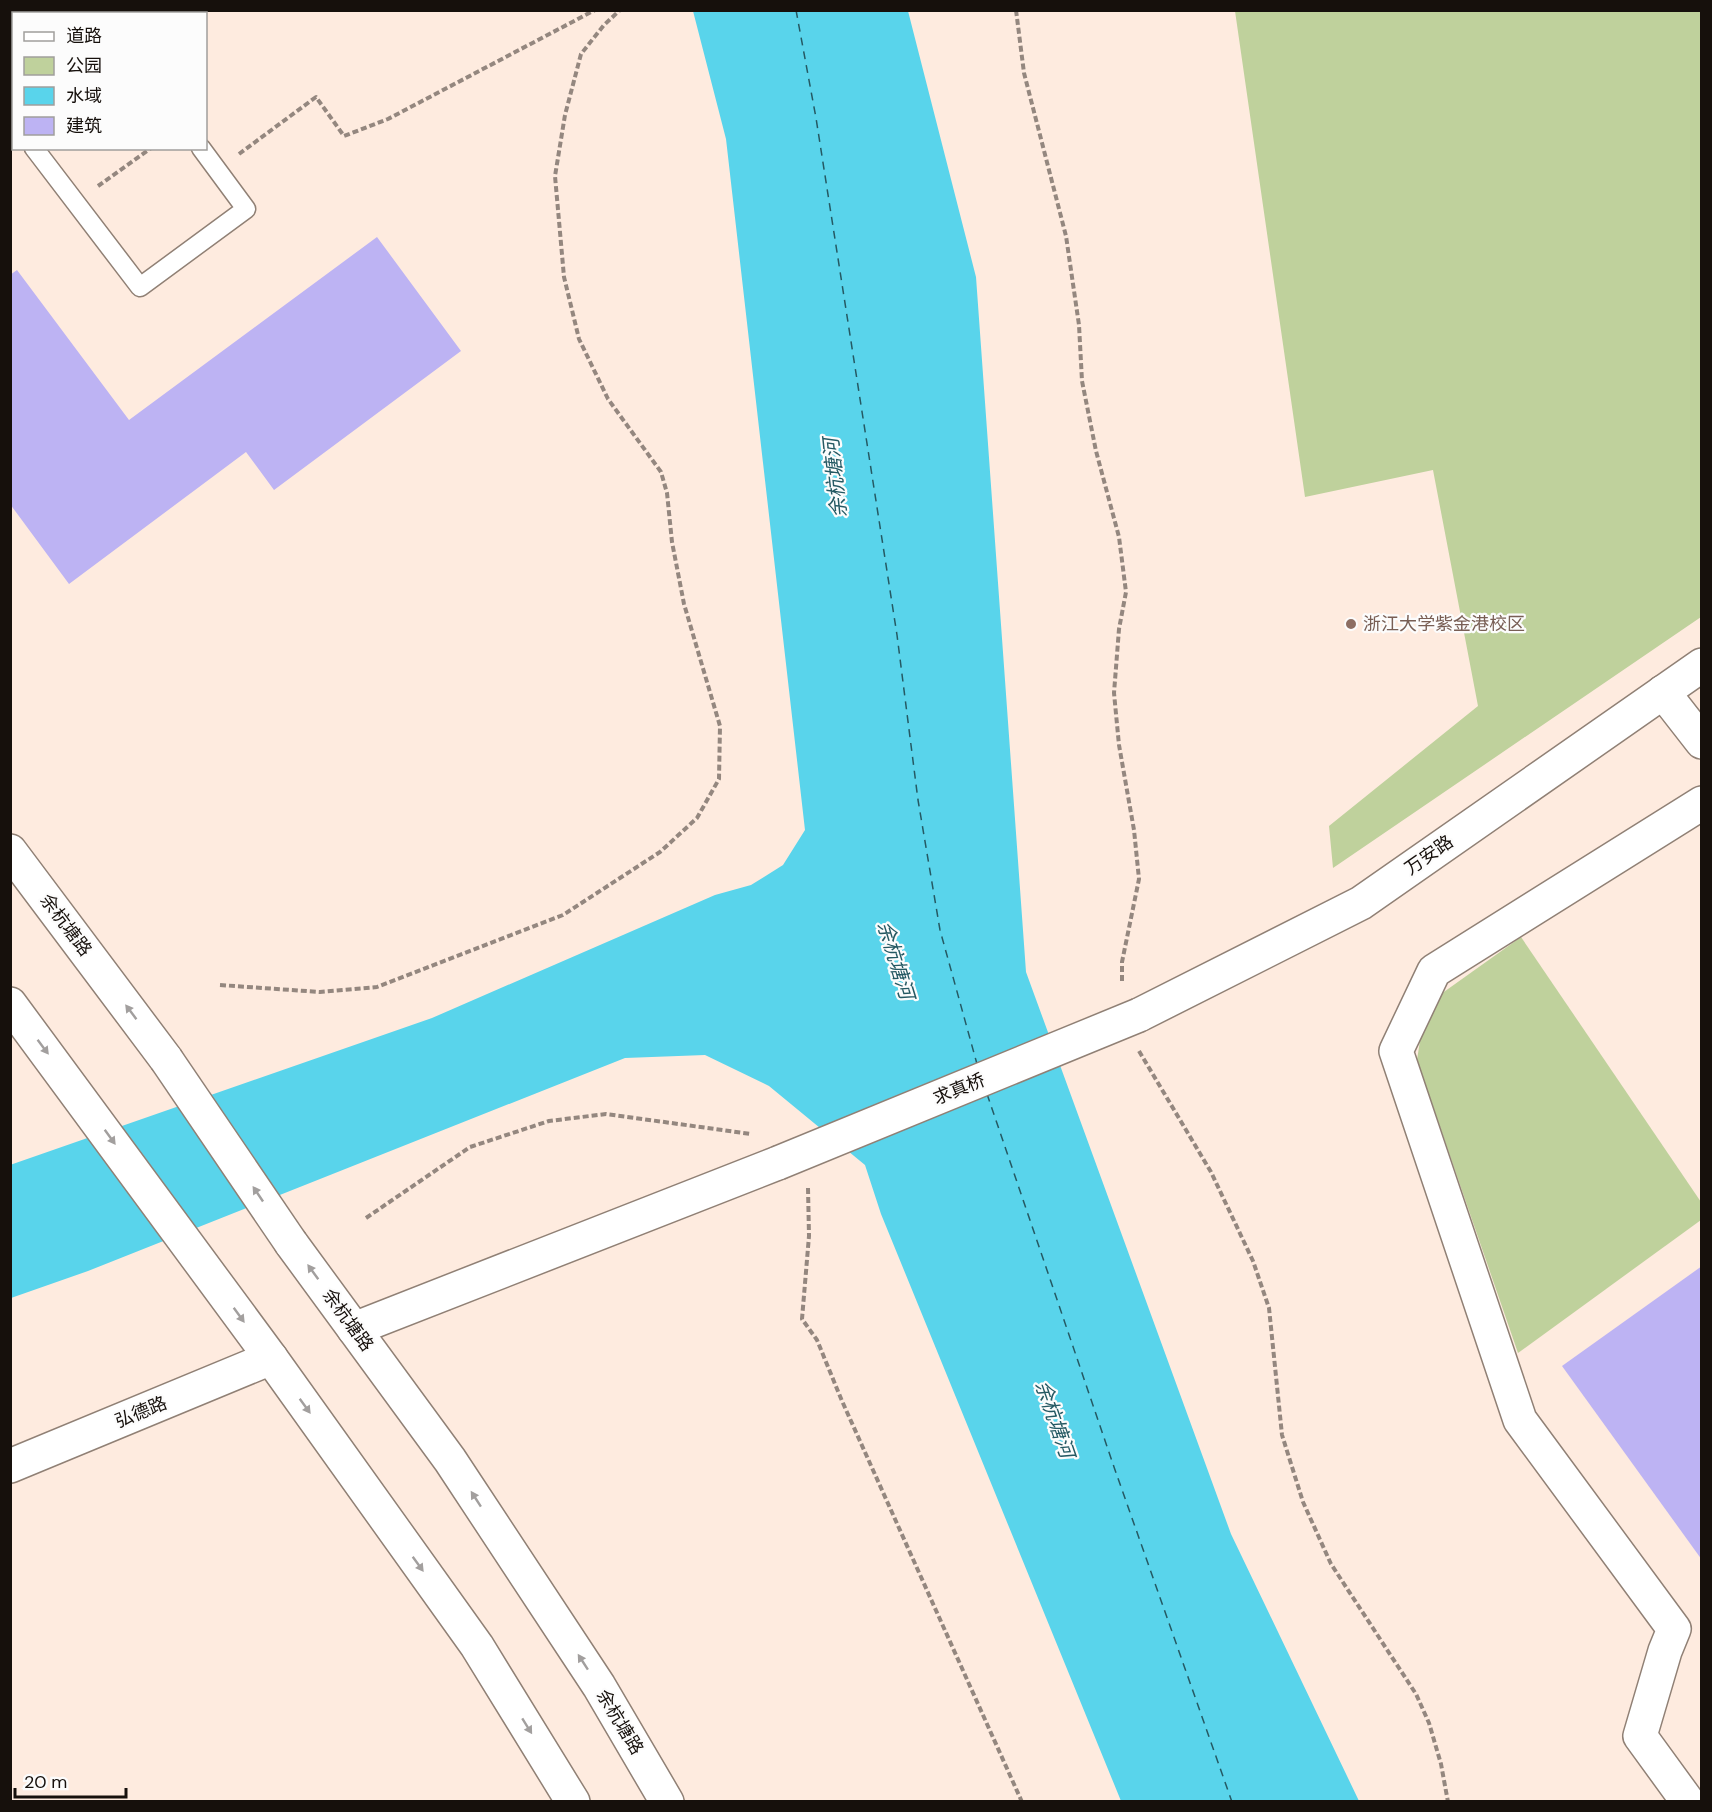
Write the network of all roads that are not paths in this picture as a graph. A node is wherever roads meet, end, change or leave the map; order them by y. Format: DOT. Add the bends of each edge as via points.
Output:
graph roads {
  1 [pos="36,150"];
  2 [pos="202,150"];
  3 [pos="1701,665"];
  4 [pos="1662,692"];
  5 [pos="1701,742"];
  6 [pos="1701,803"];
  7 [pos="10,851"];
  8 [pos="10,1004"];
  9 [pos="1132,1017"];
  10 [pos="354,1329"];
  11 [pos="271,1358"];
  12 [pos="10,1466"];
  13 [pos="573,1802"];
  14 [pos="667,1802"];
  15 [pos="1688,1802"];
  1 -- 2 [label="lane" via="140,287 246,209"];
  3 -- 4 [label="street, 万安路"];
  4 -- 5 [label="street"];
  4 -- 9 [label="street, 万安路" via="1361,903"];
  6 -- 15 [label="street" via="1434,971 1395,1051 1520,1420 1674,1629 1640,1736"];
  10 -- 7 [label="street, 余杭塘路, one-way, bridge" via="166,1059"];
  8 -- 11 [label="street, one-way"];
  9 -- 10 [label="street, 求真桥, bridge" via="791,1172"];
  14 -- 10 [label="street, 余杭塘路, one-way" via="599,1686 450,1460"];
  11 -- 12 [label="street, 弘德路"];
  11 -- 13 [label="street, one-way" via="477,1646"];
}
